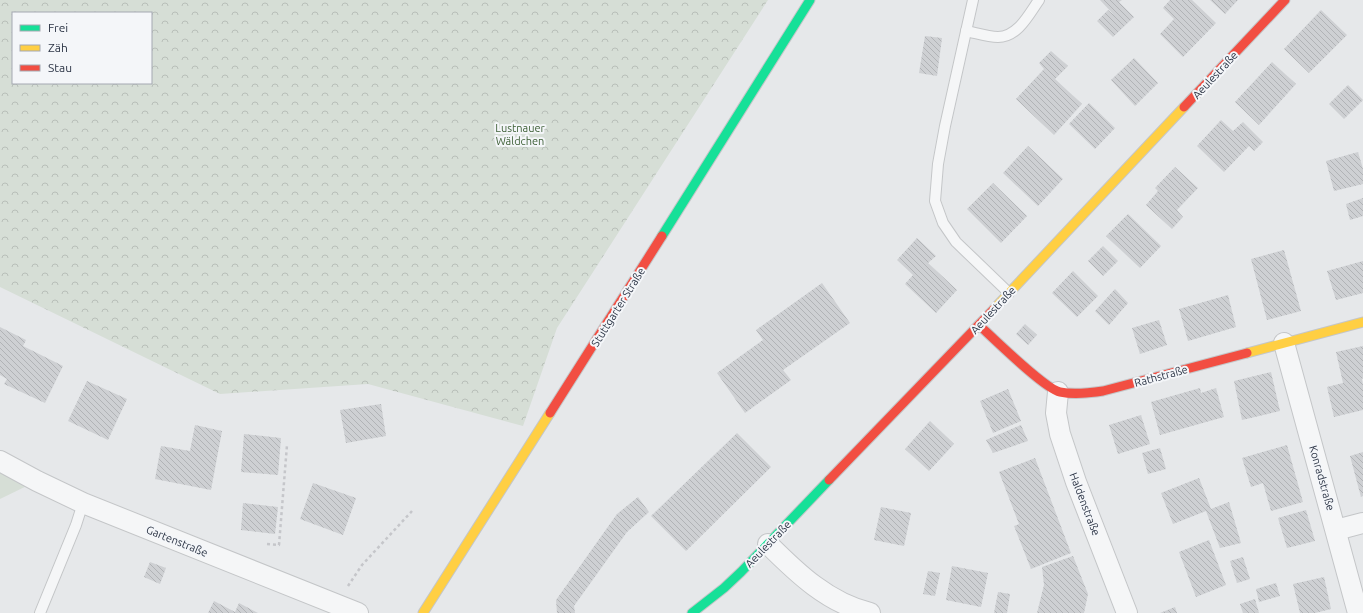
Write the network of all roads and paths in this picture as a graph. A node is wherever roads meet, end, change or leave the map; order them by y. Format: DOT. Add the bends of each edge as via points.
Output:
graph roads {
  1 [pos="810,0"];
  2 [pos="973,0"];
  3 [pos="1039,0"];
  4 [pos="1285,0"];
  5 [pos="966,31"];
  6 [pos="1009,293"];
  7 [pos="1363,322"];
  8 [pos="980,325"];
  9 [pos="1284,343"];
  10 [pos="1058,392"];
  11 [pos="287,445"];
  12 [pos="0,461"];
  13 [pos="83,503"];
  14 [pos="412,511"];
  15 [pos="1363,523"];
  16 [pos="1336,530"];
  17 [pos="267,544"];
  18 [pos="768,544"];
  19 [pos="332,609"];
  20 [pos="40,613"];
  21 [pos="358,613"];
  22 [pos="423,613"];
  23 [pos="692,613"];
  24 [pos="870,613"];
  25 [pos="1127,613"];
  26 [pos="1358,613"];
  1 -- 22 [label="street, Stuttgarter Straße"];
  2 -- 5 [label="lane"];
  3 -- 5 [label="lane" via="1011,34 998,37"];
  4 -- 6 [label="street, Aeulestraße"];
  5 -- 6 [label="lane" via="938,164 935,201 943,223 956,242"];
  6 -- 8 [label="street, Aeulestraße"];
  7 -- 9 [label="street, Rathstraße"];
  8 -- 10 [label="street, Rathstraße" via="1040,380"];
  8 -- 18 [label="street, Aeulestraße"];
  9 -- 10 [label="street, Rathstraße" via="1103,391 1080,394"];
  9 -- 16 [label="street, Konradstraße"];
  10 -- 25 [label="street, Haldenstraße" via="1056,413 1060,434"];
  11 -- 17 [label="path" via="279,545"];
  12 -- 13 [label="street, Gartenstraße"];
  13 -- 19 [label="street, Gartenstraße"];
  13 -- 20 [label="lane"];
  14 -- 19 [label="path" via="362,565"];
  15 -- 16 [label="street"];
  16 -- 26 [label="street, Konradstraße"];
  18 -- 23 [label="street, Aeulestraße" via="724,588"];
  18 -- 24 [label="street" via="801,577 822,592 843,604"];
  19 -- 21 [label="street, Gartenstraße"];
}
